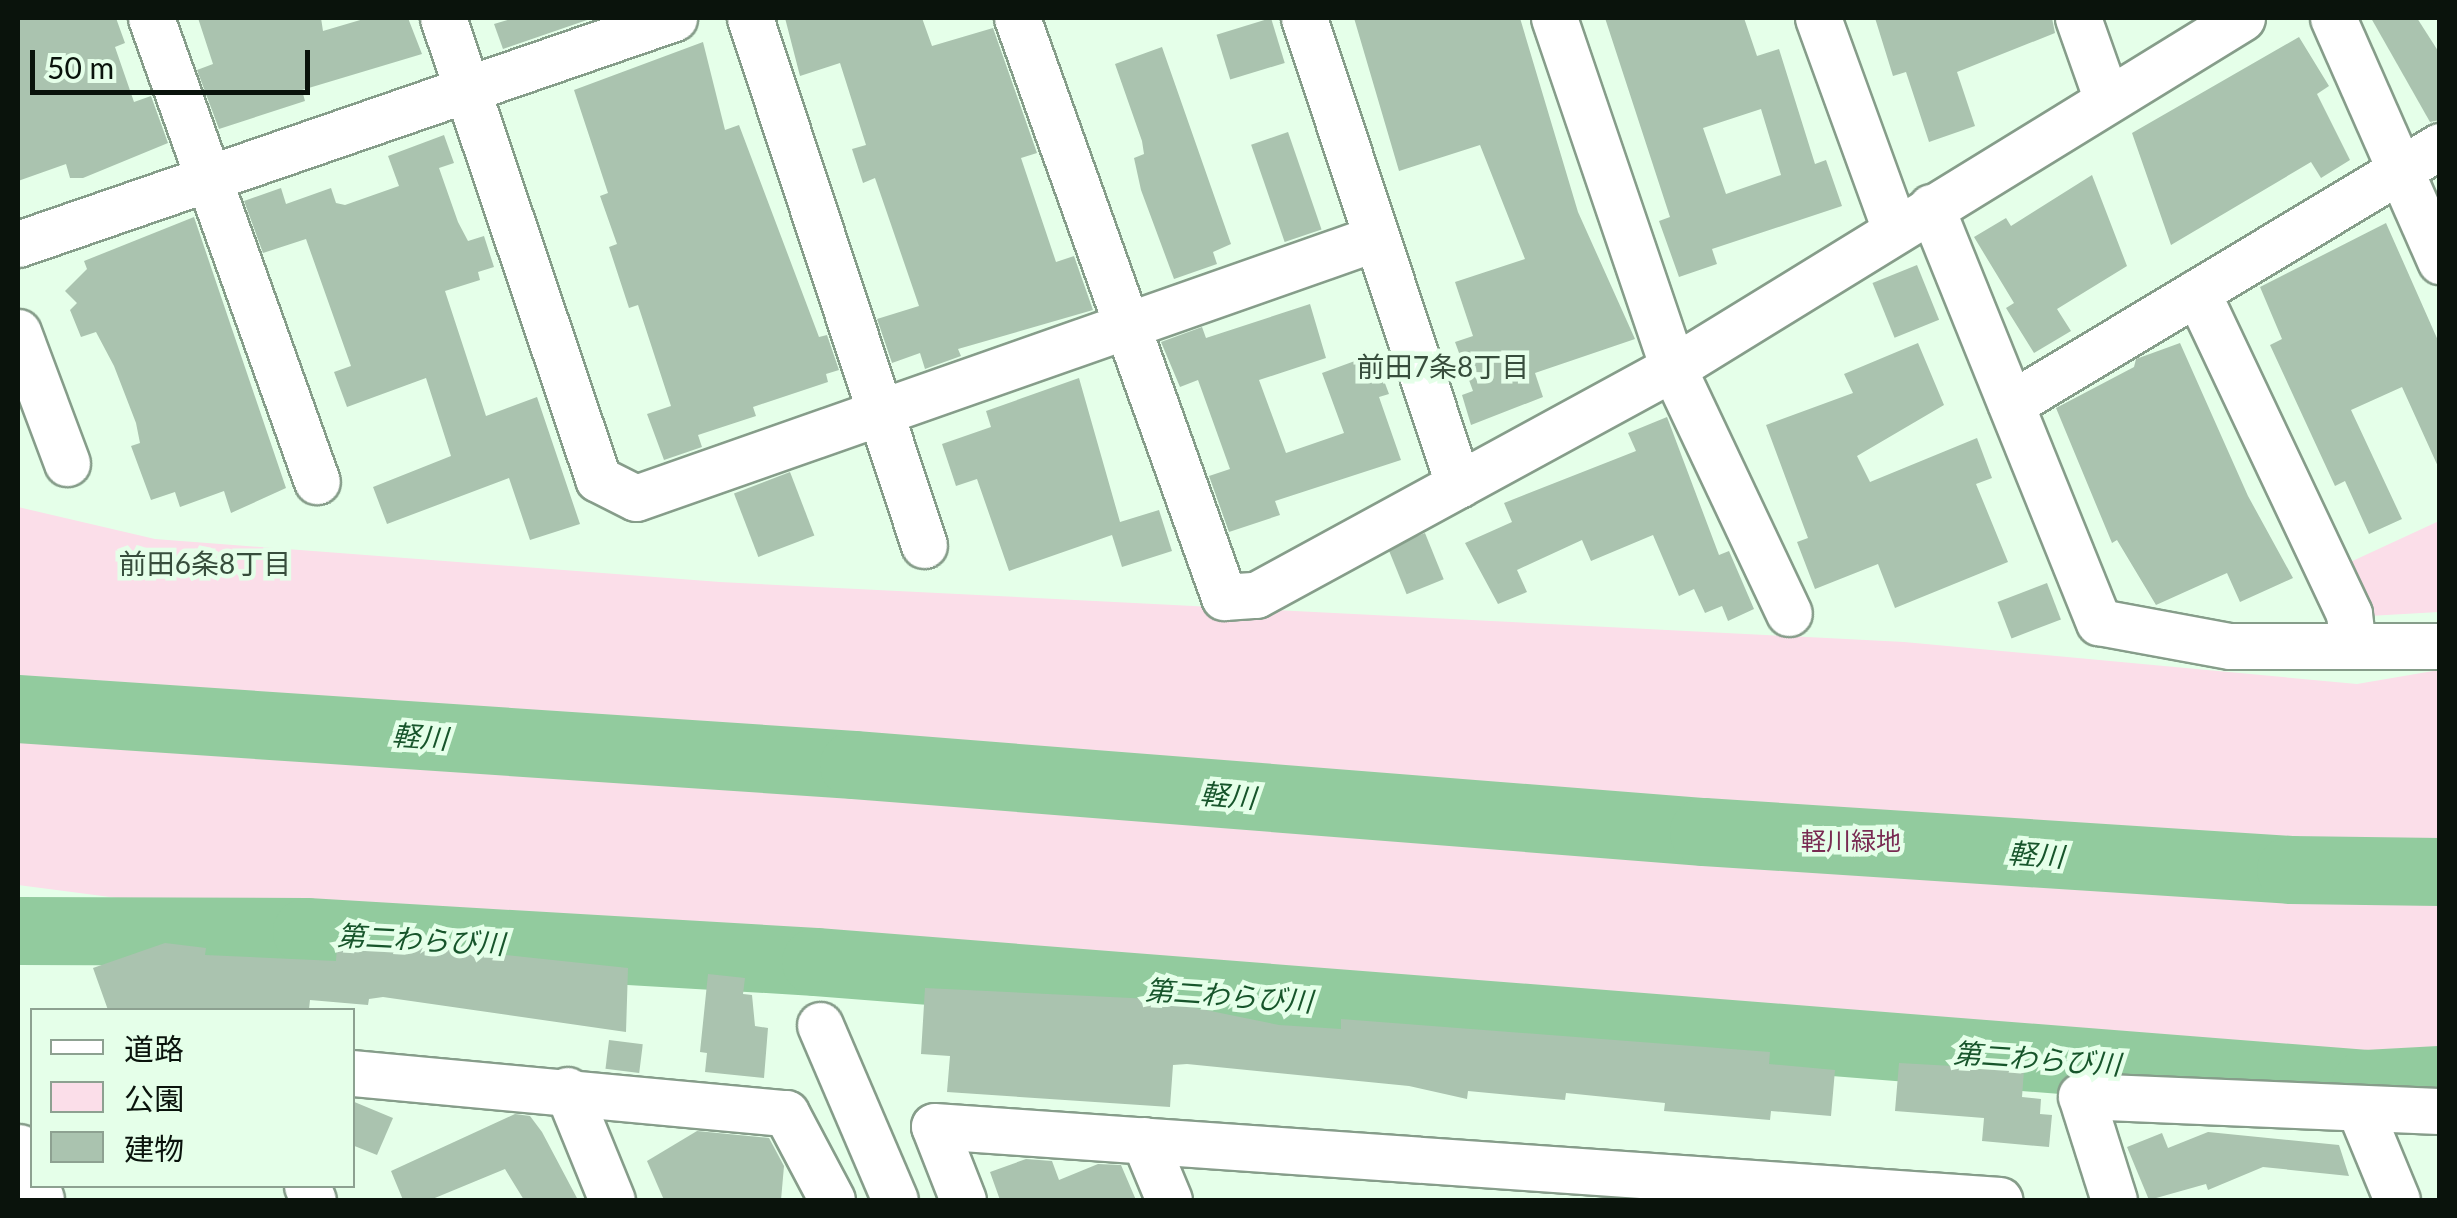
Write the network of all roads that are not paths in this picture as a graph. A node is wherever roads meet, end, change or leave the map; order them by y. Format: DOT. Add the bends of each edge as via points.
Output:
graph roads {
  1 [pos="152,18"];
  2 [pos="443,18"];
  3 [pos="674,18"];
  4 [pos="750,18"];
  5 [pos="1017,18"];
  6 [pos="1304,18"];
  7 [pos="1554,18"];
  8 [pos="1818,18"];
  9 [pos="2078,18"];
  10 [pos="2242,18"];
  11 [pos="2333,18"];
  12 [pos="468,88"];
  13 [pos="2107,100"];
  14 [pos="2440,146"];
  15 [pos="2398,171"];
  16 [pos="204,180"];
  17 [pos="1913,219"];
  18 [pos="1376,238"];
  19 [pos="18,244"];
  20 [pos="2440,261"];
  21 [pos="2197,292"];
  22 [pos="1127,327"];
  23 [pos="18,332"];
  24 [pos="1673,368"];
  25 [pos="2010,404"];
  26 [pos="884,412"];
  27 [pos="67,463"];
  28 [pos="317,480"];
  29 [pos="1458,485"];
  30 [pos="924,546"];
  31 [pos="1789,613"];
  32 [pos="2353,646"];
  33 [pos="2440,646"];
  34 [pos="820,1026"];
  35 [pos="355,1073"];
  36 [pos="567,1090"];
  37 [pos="2440,1111"];
  38 [pos="2360,1113"];
  39 [pos="1144,1140"];
  40 [pos="18,1152"];
  41 [pos="1496,1183"];
  42 [pos="30,1184"];
  43 [pos="1826,1194"];
  44 [pos="612,1200"];
  45 [pos="832,1200"];
  46 [pos="894,1200"];
  47 [pos="963,1200"];
  48 [pos="1169,1200"];
  49 [pos="2000,1200"];
  50 [pos="2114,1200"];
  51 [pos="2397,1200"];
  1 -- 16 [label="street"];
  2 -- 12 [label="street"];
  3 -- 12 [label="street"];
  4 -- 26 [label="street"];
  5 -- 22 [label="street"];
  6 -- 18 [label="street"];
  7 -- 24 [label="street"];
  8 -- 17 [label="street"];
  9 -- 13 [label="street"];
  10 -- 13 [label="street"];
  11 -- 15 [label="street"];
  12 -- 16 [label="street"];
  12 -- 26 [label="street" via="598,479 636,498"];
  13 -- 17 [label="street"];
  14 -- 15 [label="street"];
  15 -- 20 [label="street"];
  15 -- 21 [label="street"];
  16 -- 19 [label="street"];
  16 -- 28 [label="street"];
  17 -- 24 [label="street"];
  17 -- 25 [label="street"];
  18 -- 22 [label="street"];
  18 -- 29 [label="street"];
  21 -- 25 [label="street"];
  21 -- 32 [label="street" via="2349,614"];
  22 -- 26 [label="street"];
  22 -- 29 [label="street" via="1224,597 1256,595"];
  23 -- 27 [label="street"];
  24 -- 29 [label="street"];
  24 -- 31 [label="street"];
  25 -- 32 [label="street" via="2099,622 2230,646"];
  26 -- 30 [label="street"];
  32 -- 33 [label="street"];
  34 -- 46 [label="street"];
  35 -- 36 [label="street"];
  36 -- 44 [label="street"];
  36 -- 45 [label="street" via="786,1112"];
  37 -- 38 [label="street"];
  38 -- 50 [label="street" via="2081,1096"];
  38 -- 51 [label="street"];
  39 -- 41 [label="street"];
  39 -- 47 [label="street" via="934,1126"];
  39 -- 48 [label="street"];
  40 -- 42 [label="main road"];
  41 -- 43 [label="street"];
  43 -- 49 [label="street"];
}
